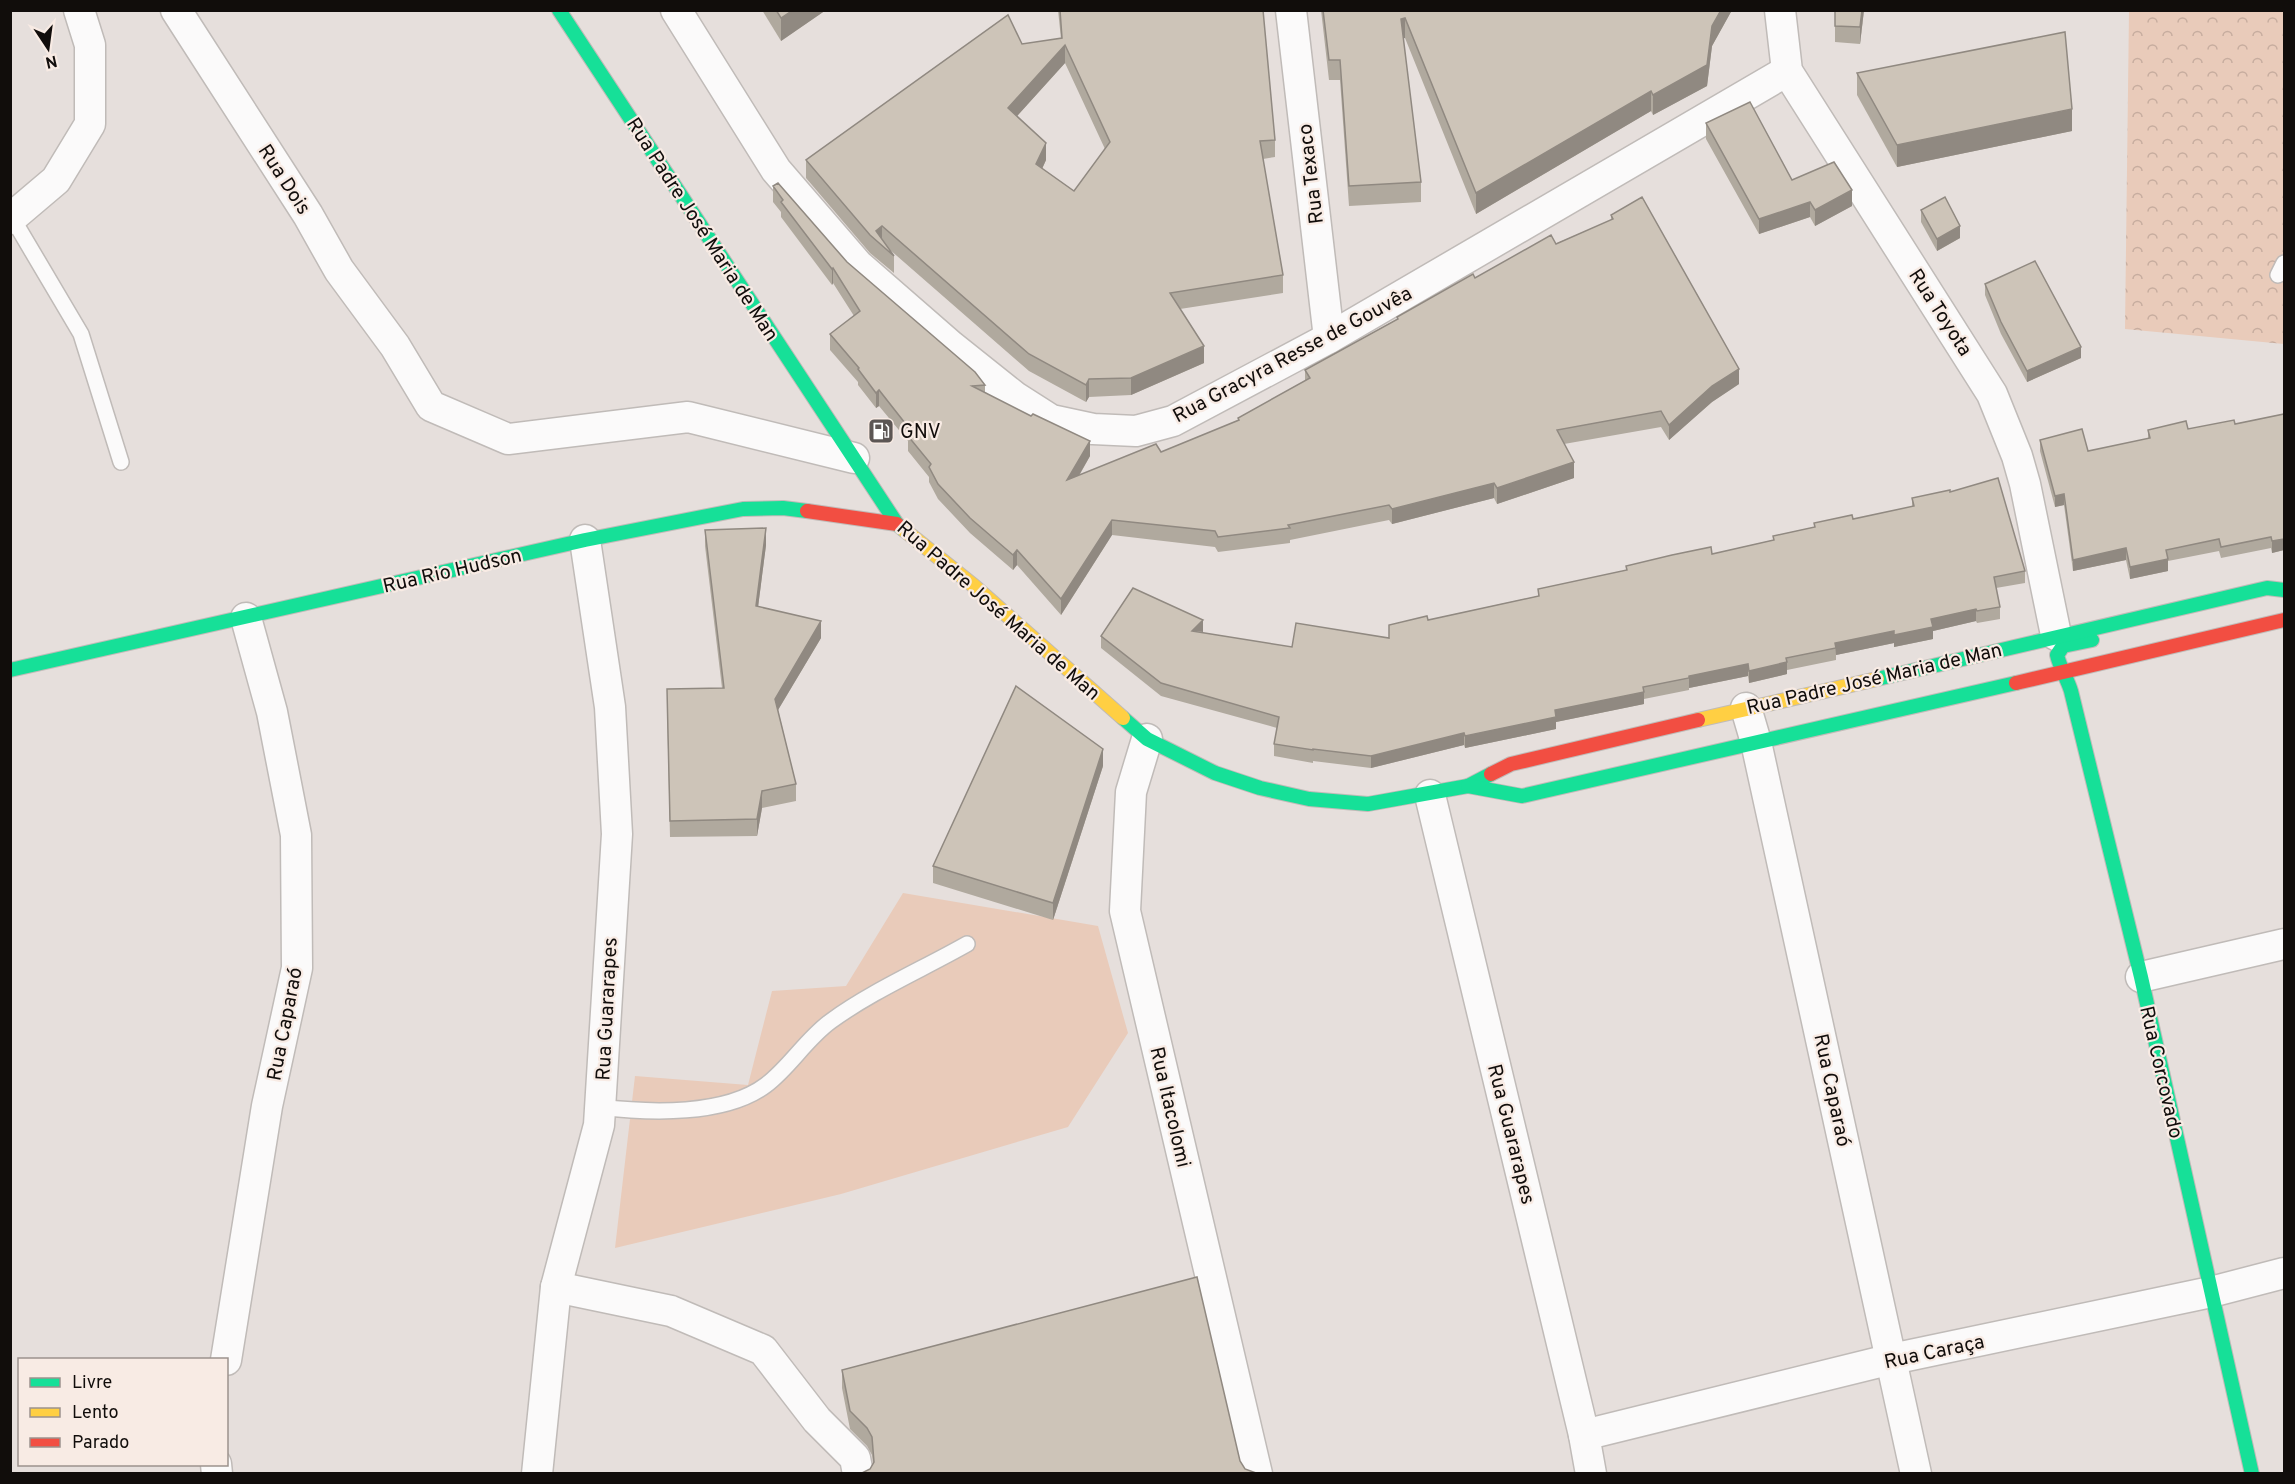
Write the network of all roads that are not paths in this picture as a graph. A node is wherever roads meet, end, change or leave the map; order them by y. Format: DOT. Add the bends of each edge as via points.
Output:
graph roads {
  1 [pos="79,10"];
  2 [pos="176,10"];
  3 [pos="559,10"];
  4 [pos="676,10"];
  5 [pos="1292,10"];
  6 [pos="1780,10"];
  7 [pos="1787,71"];
  8 [pos="12,219"];
  9 [pos="1329,338"];
  10 [pos="854,458"];
  11 [pos="121,462"];
  12 [pos="897,524"];
  13 [pos="585,540"];
  14 [pos="2283,590"];
  15 [pos="246,618"];
  16 [pos="2284,620"];
  17 [pos="2056,635"];
  18 [pos="10,670"];
  19 [pos="2065,672"];
  20 [pos="1746,708"];
  21 [pos="1147,739"];
  22 [pos="1756,742"];
  23 [pos="1468,786"];
  24 [pos="1430,795"];
  25 [pos="967,944"];
  26 [pos="2284,944"];
  27 [pos="2141,977"];
  28 [pos="600,1107"];
  29 [pos="2284,1273"];
  30 [pos="556,1287"];
  31 [pos="2211,1292"];
  32 [pos="226,1358"];
  33 [pos="1892,1359"];
  34 [pos="1584,1435"];
  35 [pos="537,1473"];
  36 [pos="858,1473"];
  37 [pos="1257,1473"];
  38 [pos="1591,1473"];
  39 [pos="1916,1473"];
  40 [pos="2252,1473"];
  1 -- 8 [label="street" via="90,45 90,124 56,180"];
  2 -- 10 [label="street, Rua Dois" via="339,270 395,346 430,406 508,439 688,417"];
  3 -- 10 [label="street, Rua Padre José Maria de Man"];
  4 -- 9 [label="street, Rua Gracyra Resse de Gouvêa" via="777,170 858,265 951,346 1051,420 1093,429 1136,431 1173,421"];
  5 -- 9 [label="street, Rua Texaco"];
  6 -- 7 [label="street, Rua Toyota"];
  7 -- 9 [label="street, Rua Gracyra Resse de Gouvêa"];
  7 -- 17 [label="street, Rua Toyota" via="1992,394 2025,484"];
  8 -- 11 [label="lane" via="81,334"];
  10 -- 12 [label="street, Rua Padre José Maria de Man"];
  12 -- 13 [label="street, Rua Rio Hudson" via="783,508 743,509"];
  12 -- 21 [label="street, Rua Padre José Maria de Man" via="974,586"];
  13 -- 15 [label="street, Rua Rio Hudson"];
  13 -- 28 [label="street, Rua Guararapes" via="610,706 617,834"];
  14 -- 17 [label="street, Rua Padre José Maria de Man" via="2267,588"];
  14 -- 19 [label="street, Rua Corcovado" via="2256,602 2063,646 2057,655"];
  15 -- 18 [label="street, Rua Rio Hudson"];
  15 -- 32 [label="street, Rua Caparaó" via="272,712 296,835 297,968 267,1106"];
  16 -- 19 [label="street, Rua Padre José Maria de Man"];
  17 -- 20 [label="street, Rua Padre José Maria de Man"];
  19 -- 22 [label="street, Rua Padre José Maria de Man"];
  19 -- 27 [label="street, Rua Corcovado"];
  20 -- 22 [label="street, Rua Caparaó"];
  20 -- 23 [label="street, Rua Padre José Maria de Man" via="1511,764"];
  21 -- 24 [label="street, Rua Padre José Maria de Man" via="1215,773 1309,798 1368,804"];
  21 -- 37 [label="street, Rua Itacolomi" via="1131,792 1125,912"];
  22 -- 23 [label="street, Rua Padre José Maria de Man" via="1522,796"];
  22 -- 33 [label="street, Rua Caparaó"];
  23 -- 24 [label="street, Rua Padre José Maria de Man"];
  24 -- 34 [label="street, Rua Guararapes"];
  25 -- 28 [label="lane" via="830,1021 752,1094 698,1108 657,1112"];
  26 -- 27 [label="street"];
  27 -- 31 [label="street, Rua Corcovado"];
  28 -- 30 [label="street, Rua Guararapes" via="599,1125"];
  29 -- 31 [label="street, Rua Caraça"];
  30 -- 35 [label="street, Rua Guararapes"];
  30 -- 36 [label="street" via="671,1311 763,1350 817,1420 855,1458"];
  31 -- 33 [label="street, Rua Caraça"];
  31 -- 40 [label="street, Rua Corcovado"];
  33 -- 34 [label="street, Rua Caraça"];
  33 -- 39 [label="street, Rua Caparaó"];
  34 -- 38 [label="street, Rua Guararapes"];
}
